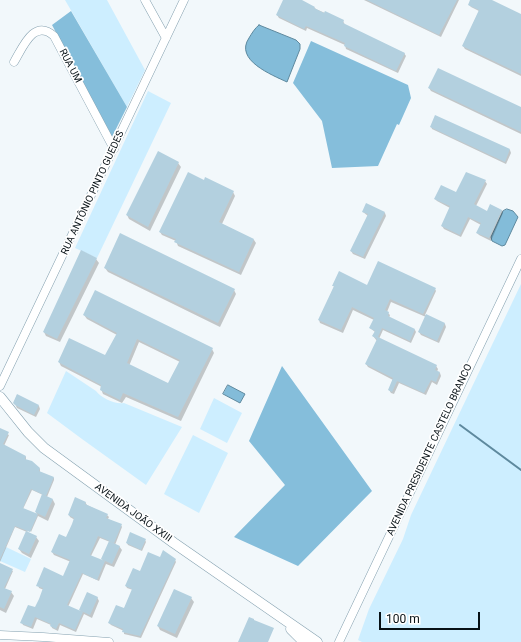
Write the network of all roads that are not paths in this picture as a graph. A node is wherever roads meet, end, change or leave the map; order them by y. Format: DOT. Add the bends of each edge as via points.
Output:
graph roads {
  1 [pos="145,0"];
  2 [pos="184,0"];
  3 [pos="166,38"];
  4 [pos="14,62"];
  5 [pos="114,149"];
  6 [pos="521,259"];
  7 [pos="0,386"];
  8 [pos="0,397"];
  9 [pos="279,616"];
  10 [pos="0,635"];
  11 [pos="109,642"];
  12 [pos="304,642"];
  13 [pos="318,642"];
  14 [pos="339,642"];
  1 -- 3 [label="street"];
  2 -- 3 [label="street, RUA ANTÔNIO PINTO GUEDES"];
  3 -- 5 [label="street, RUA ANTÔNIO PINTO GUEDES"];
  4 -- 5 [label="street, RUA UM" via="30,36 40,30 48,30 54,36"];
  5 -- 7 [label="street, RUA ANTÔNIO PINTO GUEDES"];
  6 -- 14 [label="street, AVENIDA PRESIDENTE CASTELO BRANCO"];
  8 -- 9 [label="main road, AVENIDA JOÃO XXIII" via="44,448"];
  9 -- 12 [label="main road, AVENIDA JOÃO XXIII"];
  9 -- 13 [label="main road, AVENIDA JOÃO XXIII"];
  10 -- 11 [label="street"];
}
